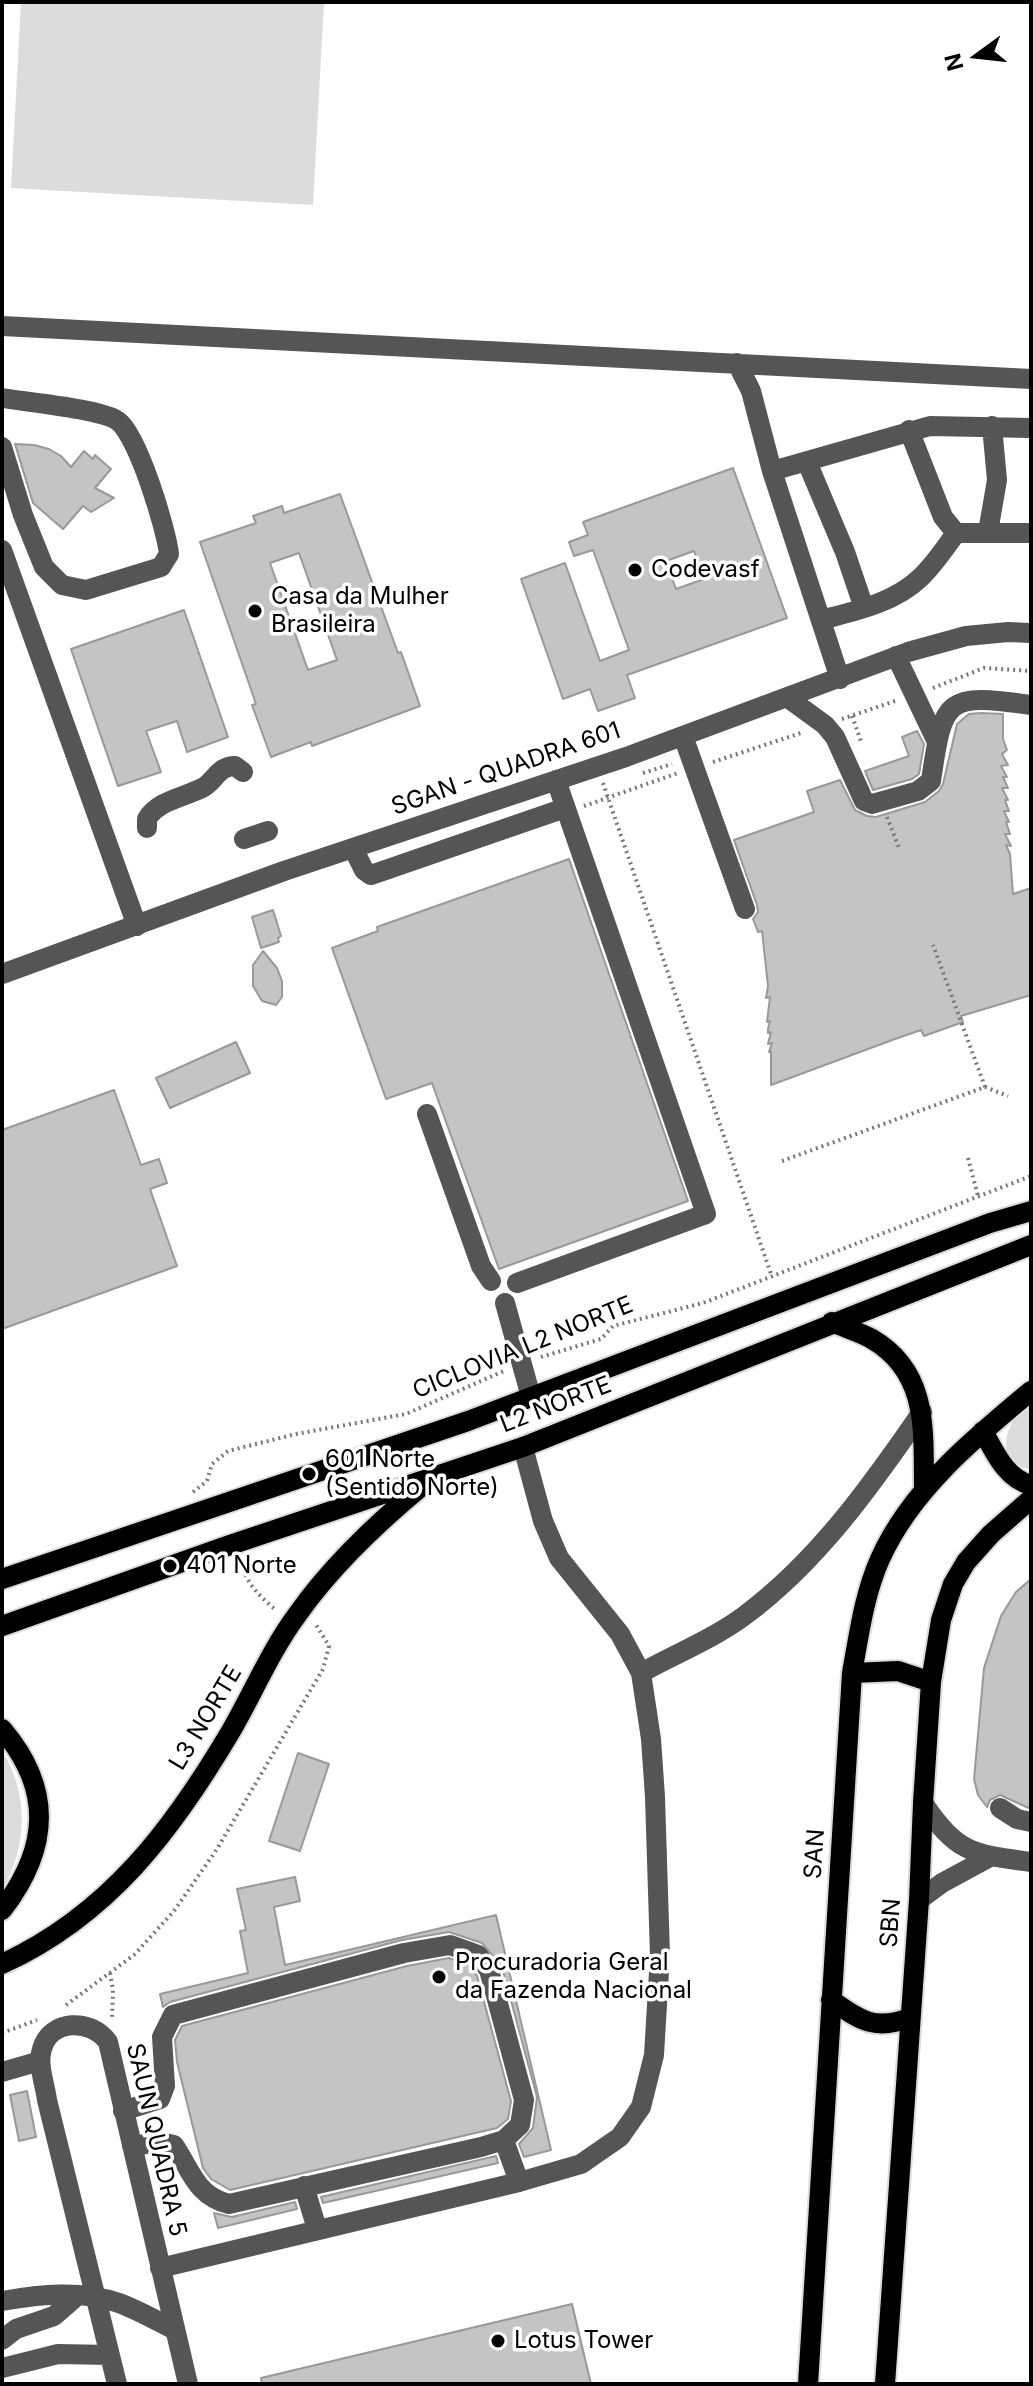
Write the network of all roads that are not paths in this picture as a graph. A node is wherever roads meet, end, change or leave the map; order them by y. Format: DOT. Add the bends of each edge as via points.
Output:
graph roads {
  1 [pos="2,326"];
  2 [pos="737,363"];
  3 [pos="1031,379"];
  4 [pos="2,398"];
  5 [pos="992,426"];
  6 [pos="1031,428"];
  7 [pos="909,430"];
  8 [pos="2,447"];
  9 [pos="807,462"];
  10 [pos="772,471"];
  11 [pos="988,532"];
  12 [pos="956,533"];
  13 [pos="1031,533"];
  14 [pos="2,550"];
  15 [pos="864,608"];
  16 [pos="821,620"];
  17 [pos="1031,633"];
  18 [pos="896,656"];
  19 [pos="840,679"];
  20 [pos="788,698"];
  21 [pos="1031,705"];
  22 [pos="683,736"];
  23 [pos="937,742"];
  24 [pos="243,772"];
  25 [pos="556,780"];
  26 [pos="566,810"];
  27 [pos="147,828"];
  28 [pos="268,831"];
  29 [pos="244,839"];
  30 [pos="353,848"];
  31 [pos="745,909"];
  32 [pos="137,926"];
  33 [pos="2,974"];
  34 [pos="427,1114"];
  35 [pos="1031,1211"];
  36 [pos="1031,1245"];
  37 [pos="491,1281"];
  38 [pos="517,1283"];
  39 [pos="505,1303"];
  40 [pos="832,1322"];
  41 [pos="1031,1391"];
  42 [pos="531,1397"];
  43 [pos="922,1412"];
  44 [pos="983,1431"];
  45 [pos="523,1447"];
  46 [pos="434,1476"];
  47 [pos="1031,1485"];
  48 [pos="924,1490"];
  49 [pos="1031,1499"];
  50 [pos="2,1579"];
  51 [pos="2,1626"];
  52 [pos="641,1673"];
  53 [pos="852,1673"];
  54 [pos="931,1682"];
  55 [pos="2,1729"];
  56 [pos="923,1803"];
  57 [pos="1000,1808"];
  58 [pos="1031,1822"];
  59 [pos="990,1857"];
  60 [pos="1031,1862"];
  61 [pos="919,1900"];
  62 [pos="2,1910"];
  63 [pos="2,1964"];
  64 [pos="831,2000"];
  65 [pos="909,2018"];
  66 [pos="40,2061"];
  67 [pos="2,2072"];
  68 [pos="123,2111"];
  69 [pos="504,2140"];
  70 [pos="132,2146"];
  71 [pos="519,2182"];
  72 [pos="304,2186"];
  73 [pos="317,2229"];
  74 [pos="160,2268"];
  75 [pos="86,2297"];
  76 [pos="2,2301"];
  77 [pos="175,2330"];
  78 [pos="2,2340"];
  79 [pos="110,2355"];
  80 [pos="2,2368"];
  81 [pos="117,2384"];
  82 [pos="188,2384"];
  83 [pos="808,2384"];
  84 [pos="885,2384"];
  1 -- 2 [label="street"];
  2 -- 3 [label="street"];
  2 -- 10 [label="street" via="751,391"];
  4 -- 8 [label="street" via="117,420 130,435 166,530 169,554 161,567 86,590 62,585 44,567"];
  5 -- 6 [label="street"];
  5 -- 7 [label="street"];
  5 -- 11 [label="street" via="997,480"];
  7 -- 9 [label="street"];
  7 -- 12 [label="street" via="943,517"];
  9 -- 10 [label="street"];
  9 -- 15 [label="street"];
  10 -- 16 [label="street"];
  11 -- 12 [label="street"];
  11 -- 13 [label="street"];
  12 -- 15 [label="street" via="903,592"];
  14 -- 32 [label="street"];
  15 -- 16 [label="street"];
  16 -- 19 [label="street"];
  17 -- 18 [label="street, SGAN - QUADRA 601" via="966,636"];
  18 -- 19 [label="street, SGAN - QUADRA 601"];
  18 -- 23 [label="street"];
  19 -- 20 [label="street, SGAN - QUADRA 601"];
  20 -- 22 [label="street, SGAN - QUADRA 601"];
  20 -- 23 [label="street" via="835,737 857,790 872,804 918,791 931,781"];
  21 -- 23 [label="street" via="983,698 959,702 945,714"];
  22 -- 25 [label="street, SGAN - QUADRA 601"];
  22 -- 31 [label="street"];
  24 -- 27 [label="street" via="224,767 209,784 157,807"];
  25 -- 26 [label="street"];
  25 -- 30 [label="street, SGAN - QUADRA 601"];
  26 -- 30 [label="street" via="371,875"];
  26 -- 38 [label="street" via="706,1214"];
  28 -- 29 [label="street"];
  30 -- 32 [label="street, SGAN - QUADRA 601"];
  32 -- 33 [label="street, SGAN - QUADRA 601"];
  34 -- 37 [label="street"];
  35 -- 42 [label="main road, L2 NORTE"];
  36 -- 40 [label="main road, L2 NORTE"];
  37 -- 38 [label="street" via="508,1274"];
  37 -- 39 [label="street" via="490,1293"];
  38 -- 39 [label="street" via="516,1296"];
  39 -- 42 [label="street"];
  40 -- 43 [label="main road" via="891,1352 918,1393"];
  40 -- 45 [label="main road, L2 NORTE"];
  41 -- 44 [label="main road, SAN"];
  42 -- 50 [label="main road, L2 NORTE"];
  43 -- 48 [label="main road"];
  43 -- 52 [label="street" via="846,1516 790,1578 742,1618"];
  44 -- 47 [label="main road" via="1007,1470"];
  44 -- 48 [label="main road, SAN"];
  45 -- 46 [label="main road, L2 NORTE"];
  45 -- 52 [label="street" via="559,1558 620,1634"];
  46 -- 51 [label="main road, L2 NORTE"];
  46 -- 63 [label="main road, L3 NORTE" via="377,1524 296,1615 222,1746 172,1823 127,1877 83,1915"];
  48 -- 53 [label="main road, SAN" via="878,1562"];
  49 -- 54 [label="main road, SBN" via="991,1534 953,1584"];
  52 -- 71 [label="street" via="655,1797 660,1955 654,2055 641,2107 620,2137 581,2164"];
  53 -- 54 [label="main road" via="898,1671"];
  53 -- 64 [label="main road, SAN"];
  54 -- 56 [label="main road, SBN"];
  55 -- 62 [label="main road" via="21,1751 40,1807 38,1839 20,1887"];
  56 -- 59 [label="street" via="953,1842"];
  56 -- 61 [label="main road, SBN"];
  57 -- 58 [label="street"];
  59 -- 60 [label="street"];
  59 -- 61 [label="street"];
  61 -- 65 [label="main road, SBN"];
  64 -- 65 [label="main road" via="860,2021 893,2024"];
  64 -- 83 [label="main road, SAN"];
  65 -- 84 [label="main road, SBN"];
  66 -- 67 [label="street"];
  66 -- 68 [label="street, SAUN QUADRA 5" via="42,2047 53,2034 77,2024 92,2026 108,2042"];
  66 -- 75 [label="street"];
  68 -- 69 [label="street" via="160,2099 165,2086 162,2037 173,2015 450,1945 478,1955 489,1970 524,2100 520,2125"];
  68 -- 70 [label="street, SAUN QUADRA 5"];
  69 -- 71 [label="street"];
  69 -- 72 [label="street"];
  70 -- 72 [label="street" via="174,2145 205,2194 229,2204"];
  70 -- 74 [label="street, SAUN QUADRA 5"];
  71 -- 73 [label="street"];
  72 -- 73 [label="street"];
  73 -- 74 [label="street"];
  74 -- 77 [label="street, SAUN QUADRA 5"];
  75 -- 76 [label="street" via="43,2294"];
  75 -- 77 [label="street" via="120,2303"];
  75 -- 78 [label="street"];
  75 -- 79 [label="street"];
  77 -- 82 [label="street, SAUN QUADRA 5"];
  79 -- 80 [label="street" via="58,2354"];
  79 -- 81 [label="street"];
}
